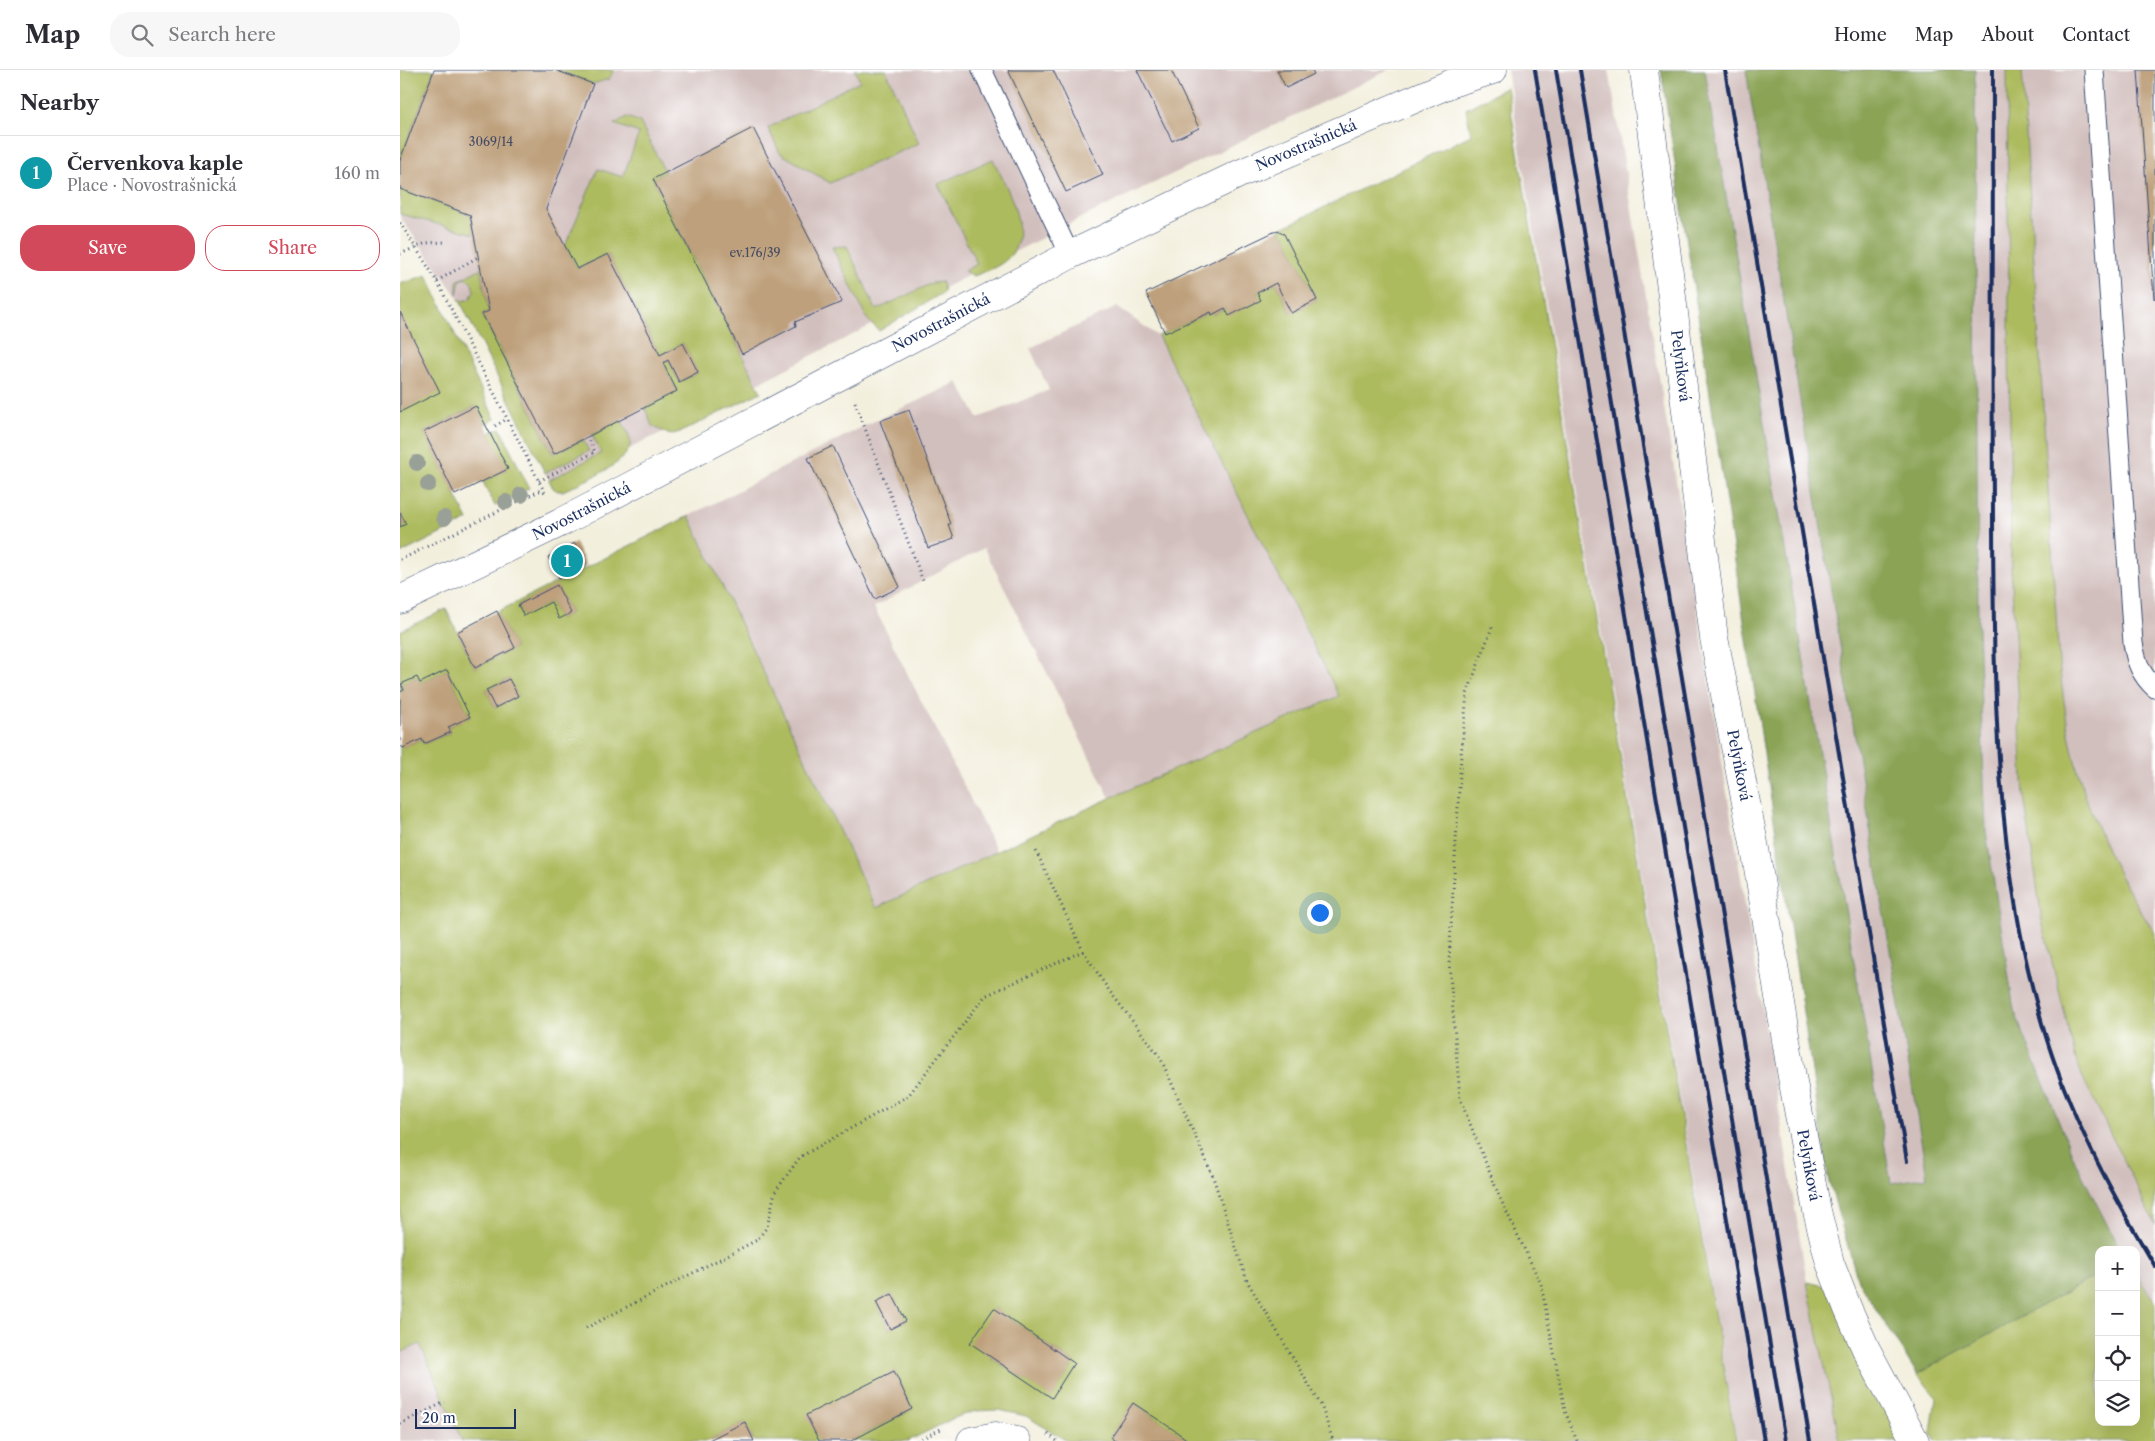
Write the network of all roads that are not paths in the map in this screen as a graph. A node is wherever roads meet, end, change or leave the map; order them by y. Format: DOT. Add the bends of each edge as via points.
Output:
graph roads {
  1 [pos="982,70"];
  2 [pos="1494,70"];
  3 [pos="1644,70"];
  4 [pos="2094,70"];
  5 [pos="1450,77"];
  6 [pos="1070,255"];
  7 [pos="400,600"];
  8 [pos="2155,688"];
  9 [pos="972,1441"];
  10 [pos="1017,1441"];
  11 [pos="1915,1441"];
  1 -- 6 [label="lane"];
  2 -- 5 [label="street, Novostrašnická"];
  3 -- 11 [label="street, Pelyňková" via="1714,638 1755,849 1816,1211 1830,1263 1848,1309"];
  4 -- 8 [label="lane" via="2133,643 2136,662 2144,678"];
  5 -- 6 [label="street, Novostrašnická"];
  6 -- 7 [label="street, Novostrašnická" via="560,523"];
  9 -- 10 [label="street" via="996,1436"];
}
